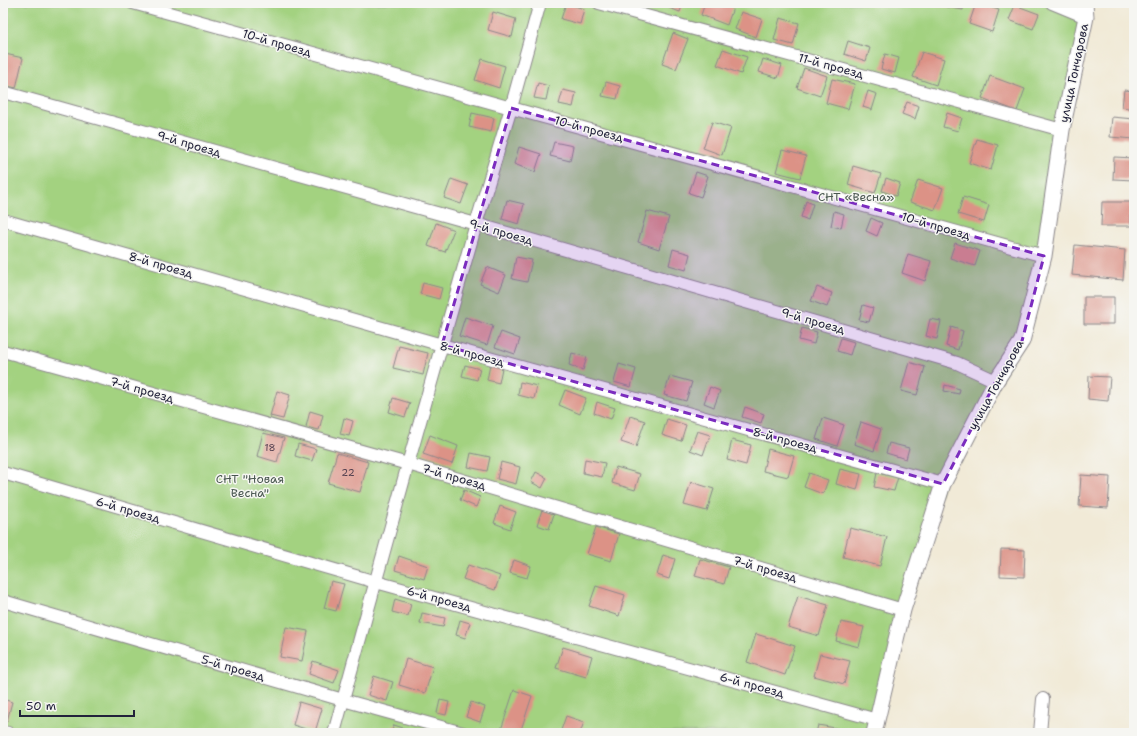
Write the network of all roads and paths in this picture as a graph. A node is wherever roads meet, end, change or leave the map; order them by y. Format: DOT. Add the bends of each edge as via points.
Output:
graph roads {
  1 [pos="133,3"];
  2 [pos="540,3"];
  3 [pos="599,3"];
  4 [pos="1052,3"];
  5 [pos="1086,10"];
  6 [pos="3,92"];
  7 [pos="511,108"];
  8 [pos="1062,130"];
  9 [pos="3,220"];
  10 [pos="476,224"];
  11 [pos="1044,256"];
  12 [pos="442,346"];
  13 [pos="3,351"];
  14 [pos="996,380"];
  15 [pos="408,464"];
  16 [pos="3,473"];
  17 [pos="943,484"];
  18 [pos="376,582"];
  19 [pos="3,601"];
  20 [pos="903,610"];
  21 [pos="1043,698"];
  22 [pos="343,700"];
  23 [pos="875,726"];
  24 [pos="3,732"];
  25 [pos="8,733"];
  26 [pos="334,733"];
  27 [pos="463,733"];
  28 [pos="1040,733"];
  1 -- 7 [label="street, 10-й проезд"];
  2 -- 7 [label="street"];
  3 -- 8 [label="street, 11-й проезд"];
  4 -- 5 [label="street"];
  5 -- 8 [label="street, улица Гончарова"];
  6 -- 10 [label="street, 9-й проезд"];
  7 -- 10 [label="street"];
  7 -- 11 [label="street, 10-й проезд"];
  8 -- 11 [label="street, улица Гончарова"];
  9 -- 12 [label="street, 8-й проезд"];
  10 -- 12 [label="street"];
  10 -- 14 [label="street, 9-й проезд" via="956,363"];
  11 -- 14 [label="street, улица Гончарова" via="1022,341"];
  12 -- 15 [label="street"];
  12 -- 17 [label="street, 8-й проезд"];
  13 -- 15 [label="street, 7-й проезд"];
  14 -- 17 [label="street, улица Гончарова"];
  15 -- 18 [label="street"];
  15 -- 20 [label="street, 7-й проезд"];
  16 -- 18 [label="street, 6-й проезд"];
  17 -- 20 [label="street, улица Гончарова"];
  18 -- 22 [label="street"];
  18 -- 23 [label="street, 6-й проезд"];
  19 -- 22 [label="street, 5-й проезд"];
  20 -- 23 [label="street, улица Гончарова"];
  21 -- 28 [label="street"];
  22 -- 26 [label="street"];
  22 -- 27 [label="street, 5-й проезд"];
  24 -- 25 [label="street"];
}
